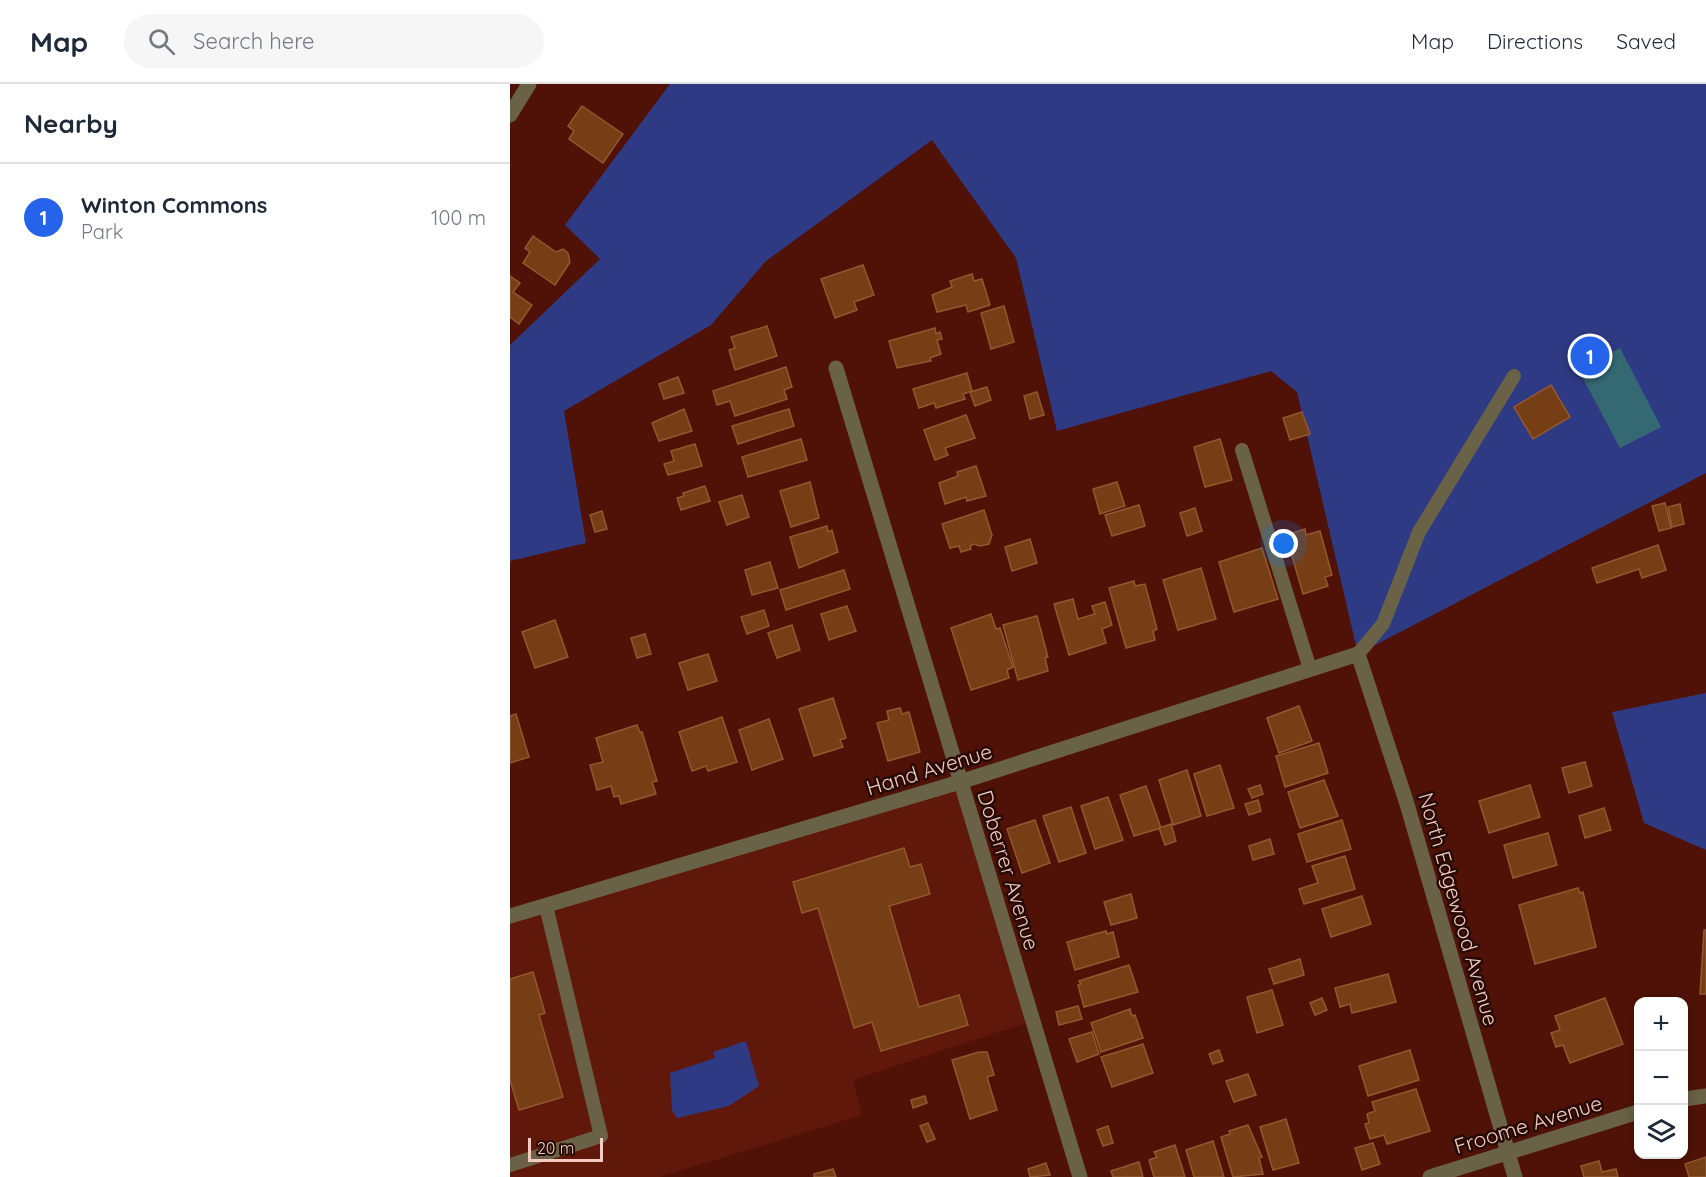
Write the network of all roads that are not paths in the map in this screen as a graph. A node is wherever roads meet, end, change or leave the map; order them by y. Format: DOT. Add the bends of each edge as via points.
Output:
graph roads {
  1 [pos="529,84"];
  2 [pos="510,115"];
  3 [pos="836,368"];
  4 [pos="1514,376"];
  5 [pos="1242,450"];
  6 [pos="1358,654"];
  7 [pos="1310,669"];
  8 [pos="960,782"];
  9 [pos="546,906"];
  10 [pos="510,916"];
  11 [pos="1706,1096"];
  12 [pos="1688,1098"];
  13 [pos="1634,1113"];
  14 [pos="1508,1153"];
  15 [pos="510,1165"];
  16 [pos="1080,1177"];
  17 [pos="1430,1177"];
  18 [pos="1515,1177"];
  1 -- 2 [label="street"];
  3 -- 8 [label="street, Doberrer Avenue"];
  4 -- 6 [label="lane" via="1419,532 1383,624"];
  5 -- 7 [label="lane"];
  6 -- 7 [label="street, Hand Avenue"];
  6 -- 14 [label="street, North Edgewood Avenue" via="1407,804"];
  7 -- 8 [label="street, Hand Avenue"];
  8 -- 9 [label="street, Hand Avenue"];
  8 -- 16 [label="street, Doberrer Avenue"];
  9 -- 10 [label="street, Hand Avenue"];
  9 -- 15 [label="lane" via="601,1136"];
  11 -- 12 [label="street"];
  13 -- 14 [label="street, Froome Avenue"];
  14 -- 17 [label="street, Froome Avenue"];
  14 -- 18 [label="street, North Edgewood Avenue"];
}
